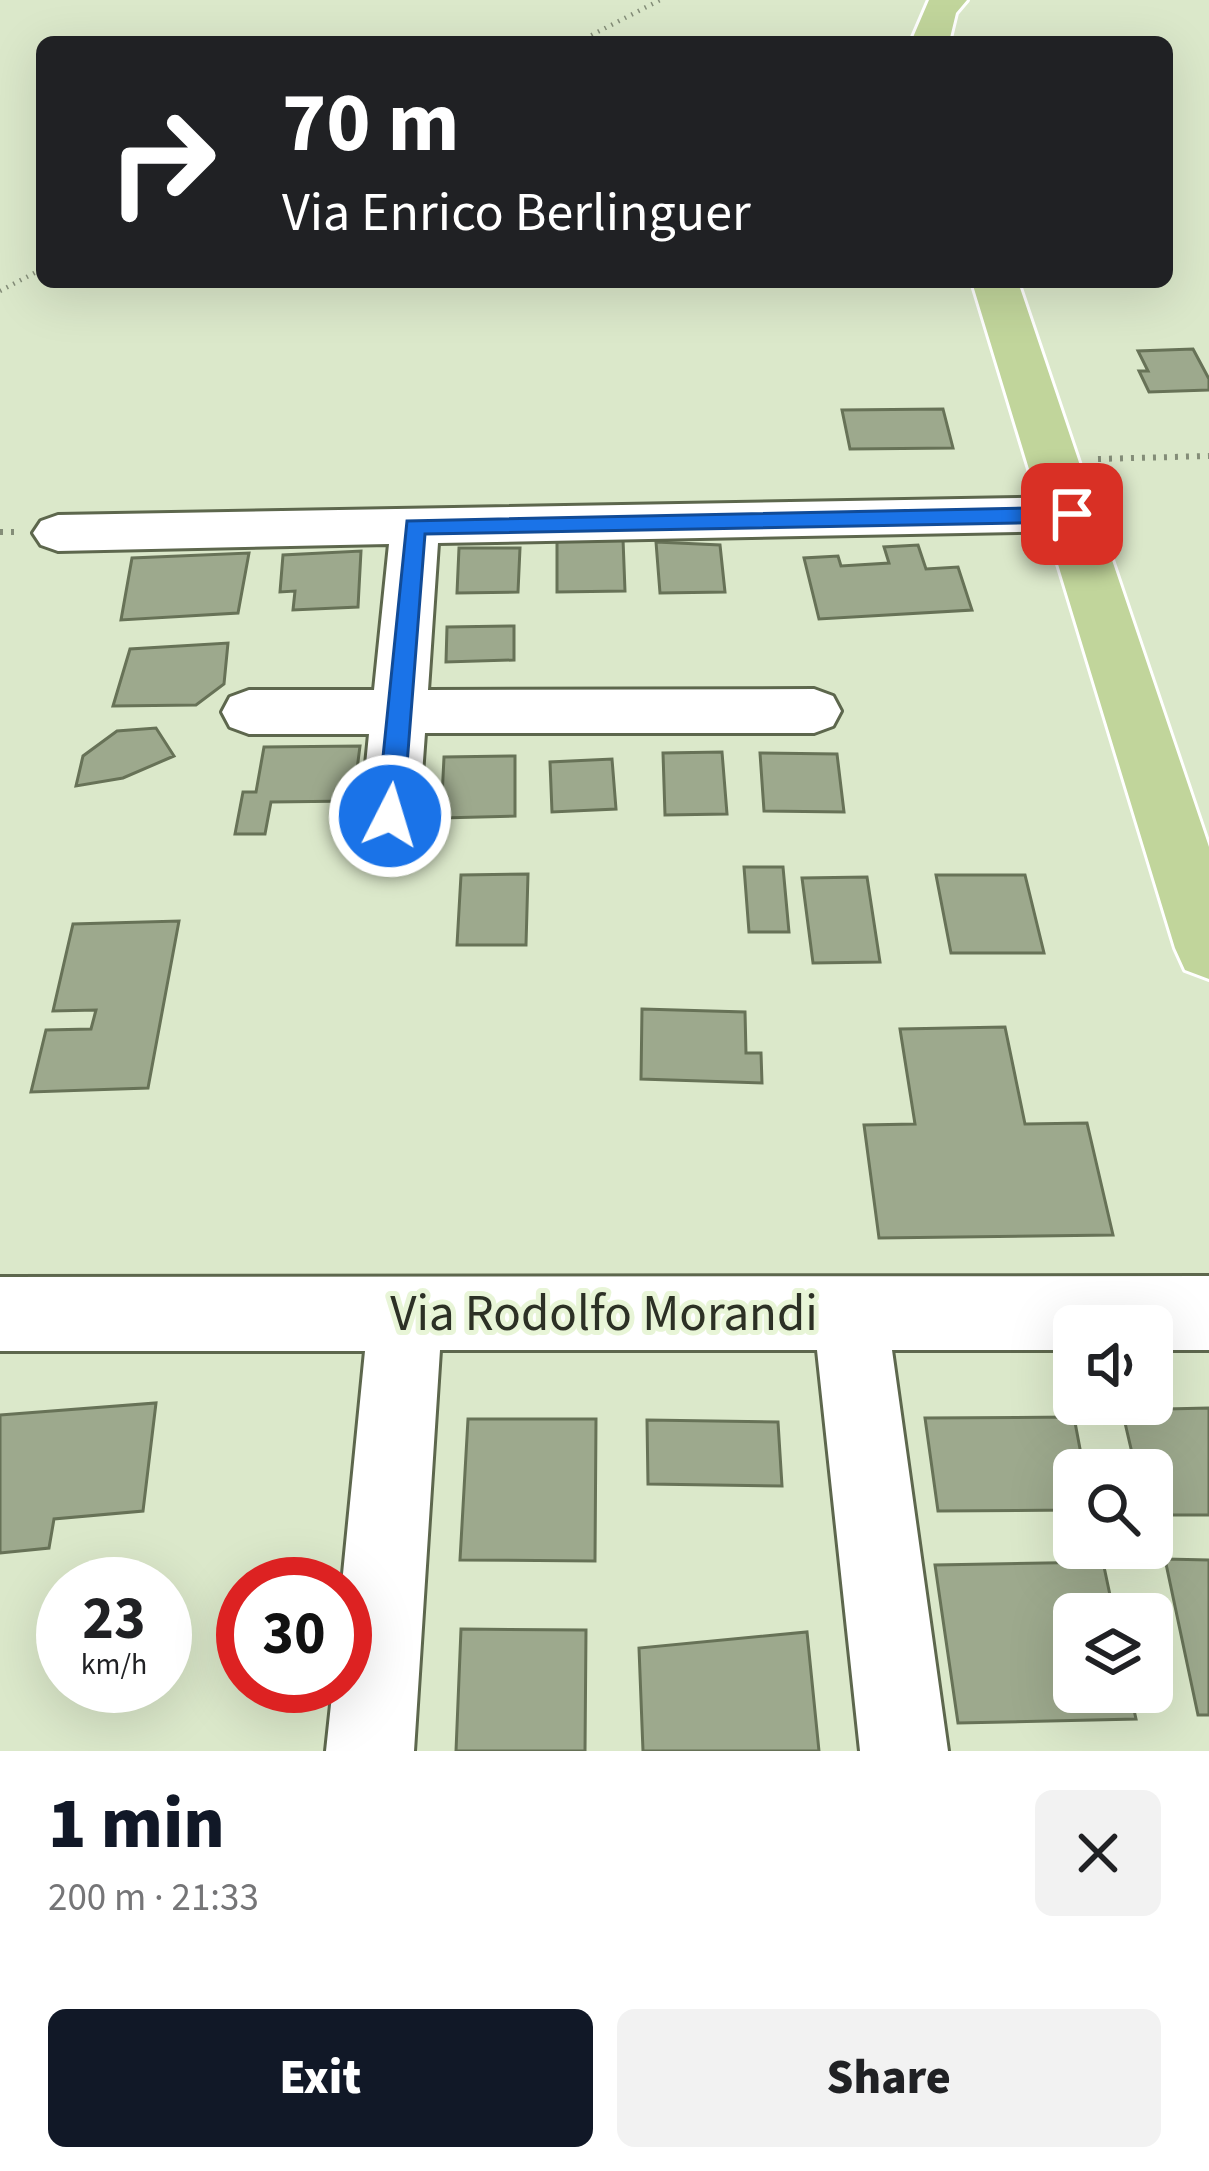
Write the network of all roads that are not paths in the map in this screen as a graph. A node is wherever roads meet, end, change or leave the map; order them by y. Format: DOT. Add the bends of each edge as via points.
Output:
graph roads {
  1 [pos="949,0"];
  2 [pos="932,36"];
  3 [pos="997,288"];
  4 [pos="1072,514"];
  5 [pos="415,526"];
  6 [pos="58,533"];
  7 [pos="399,710"];
  8 [pos="814,711"];
  9 [pos="249,712"];
  10 [pos="390,816"];
  11 [pos="1209,948"];
  12 [pos="1209,1313"];
  13 [pos="0,1314"];
  14 [pos="405,1314"];
  15 [pos="850,1314"];
  16 [pos="370,1751"];
  17 [pos="904,1751"];
  1 -- 2 [label="main road"];
  3 -- 4 [label="main road"];
  4 -- 5 [label="street"];
  4 -- 11 [label="main road"];
  5 -- 6 [label="street"];
  5 -- 7 [label="street"];
  7 -- 8 [label="street"];
  7 -- 9 [label="street"];
  7 -- 10 [label="street"];
  12 -- 15 [label="street, Via Rodolfo Morandi"];
  13 -- 14 [label="street, Via Rodolfo Morandi"];
  14 -- 15 [label="street, Via Rodolfo Morandi"];
  14 -- 16 [label="street"];
  15 -- 17 [label="street"];
}
